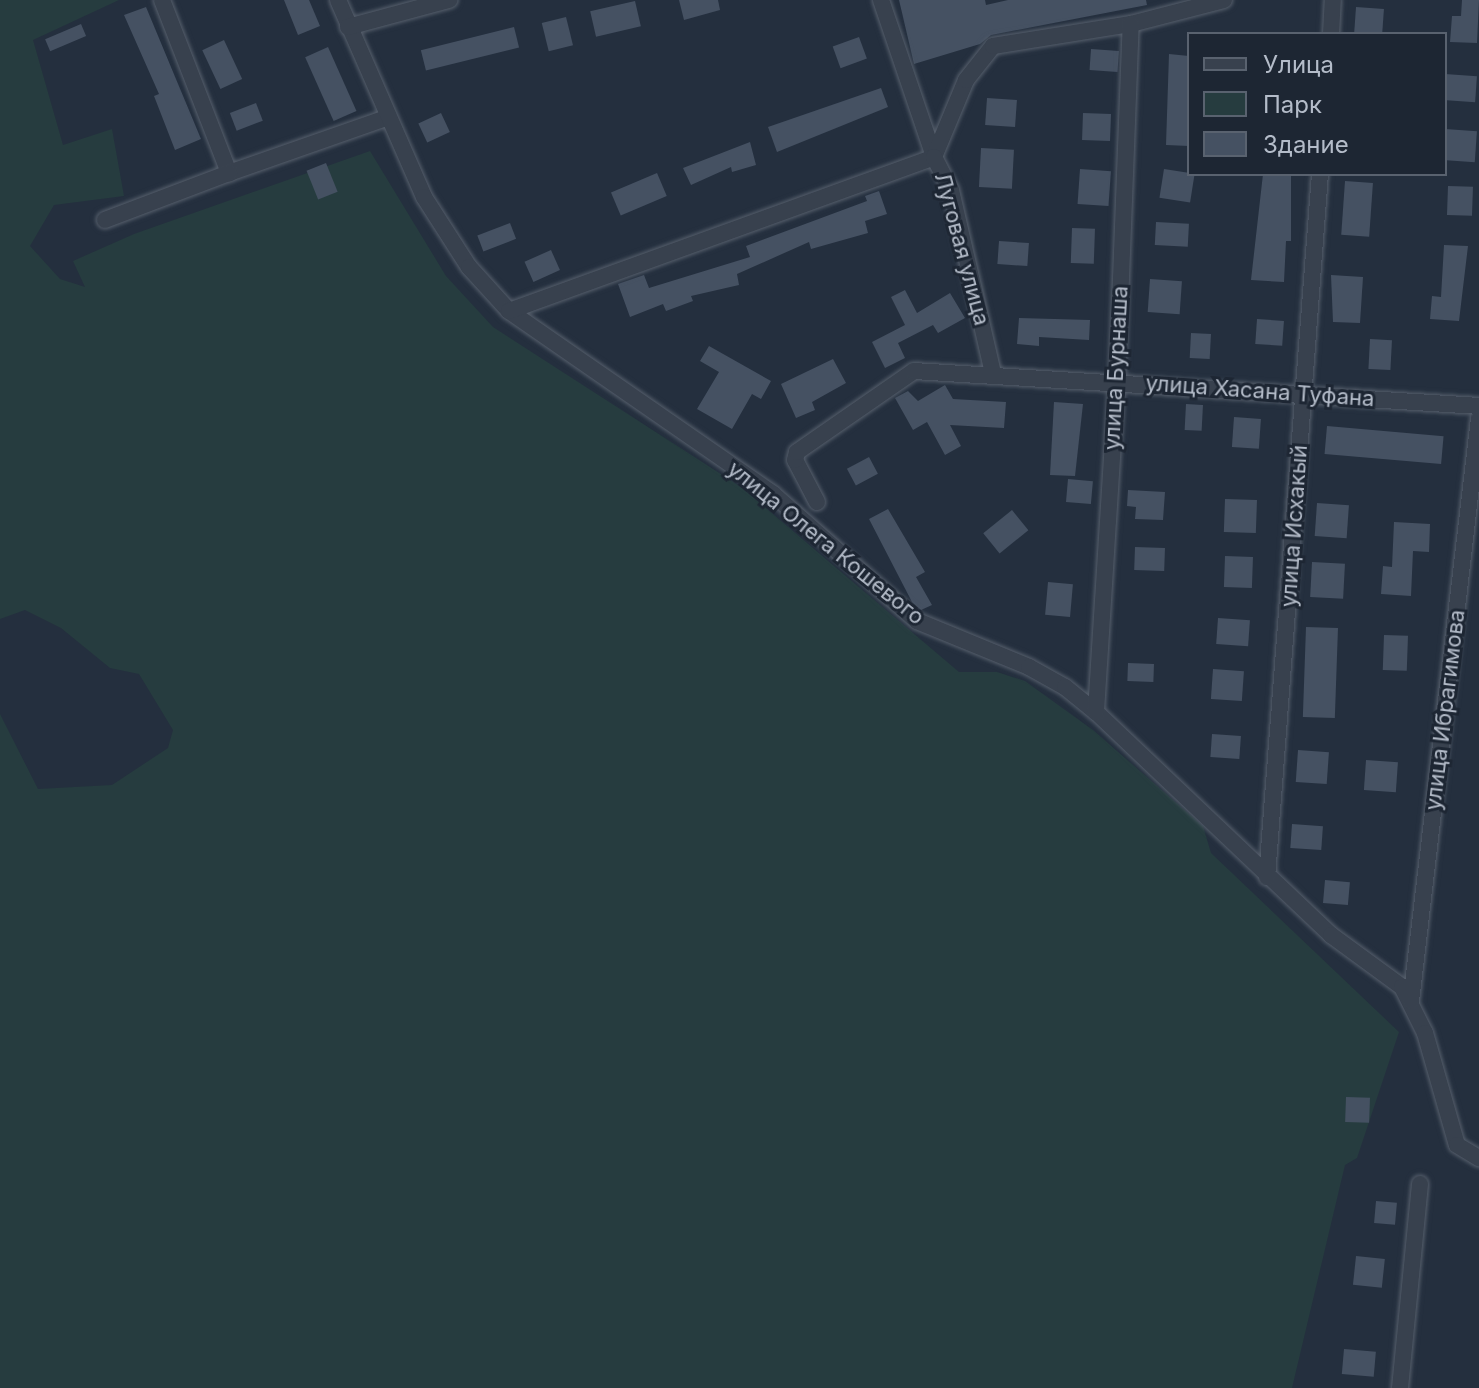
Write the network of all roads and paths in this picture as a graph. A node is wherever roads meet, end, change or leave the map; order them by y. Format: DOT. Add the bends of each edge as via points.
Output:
graph roads {
  1 [pos="162,0"];
  2 [pos="338,0"];
  3 [pos="449,0"];
  4 [pos="881,0"];
  5 [pos="1224,0"];
  6 [pos="1333,0"];
  7 [pos="1131,24"];
  8 [pos="348,27"];
  9 [pos="1331,32"];
  10 [pos="386,118"];
  11 [pos="934,157"];
  12 [pos="229,173"];
  13 [pos="1320,176"];
  14 [pos="105,220"];
  15 [pos="509,311"];
  16 [pos="993,374"];
  17 [pos="1117,382"];
  18 [pos="1304,393"];
  19 [pos="1479,406"];
  20 [pos="1479,419"];
  21 [pos="817,502"];
  22 [pos="1096,712"];
  23 [pos="1267,877"];
  24 [pos="1411,1001"];
  25 [pos="1479,1158"];
  26 [pos="1420,1184"];
  27 [pos="1400,1388"];
  1 -- 12 [label="street"];
  2 -- 8 [label="street, улица Олега Кошевого"];
  3 -- 8 [label="street"];
  4 -- 11 [label="street"];
  5 -- 7 [label="street"];
  6 -- 9 [label="street"];
  7 -- 11 [label="street" via="993,46 966,80"];
  7 -- 17 [label="street, улица Бурнаша"];
  8 -- 10 [label="street, улица Олега Кошевого"];
  10 -- 12 [label="street"];
  10 -- 15 [label="street, улица Олега Кошевого" via="432,209 469,267"];
  11 -- 15 [label="street, Луговая улица"];
  11 -- 16 [label="street, Луговая улица" via="951,190"];
  12 -- 14 [label="street"];
  13 -- 18 [label="street, улица Исхакый"];
  15 -- 22 [label="street, улица Олега Кошевого" via="773,494 917,621 1029,667"];
  16 -- 17 [label="street, улица Хасана Туфана"];
  16 -- 21 [label="street" via="904,375 809,442 795,460"];
  17 -- 18 [label="street, улица Хасана Туфана"];
  17 -- 22 [label="street, улица Бурнаша"];
  18 -- 19 [label="street, улица Хасана Туфана"];
  18 -- 23 [label="street, улица Исхакый"];
  20 -- 24 [label="street, улица Ибрагимова"];
  22 -- 23 [label="street, улица Олега Кошевого"];
  23 -- 24 [label="street, улица Олега Кошевого" via="1331,935 1402,987"];
  24 -- 25 [label="street" via="1457,1145"];
  26 -- 27 [label="street"];
}
